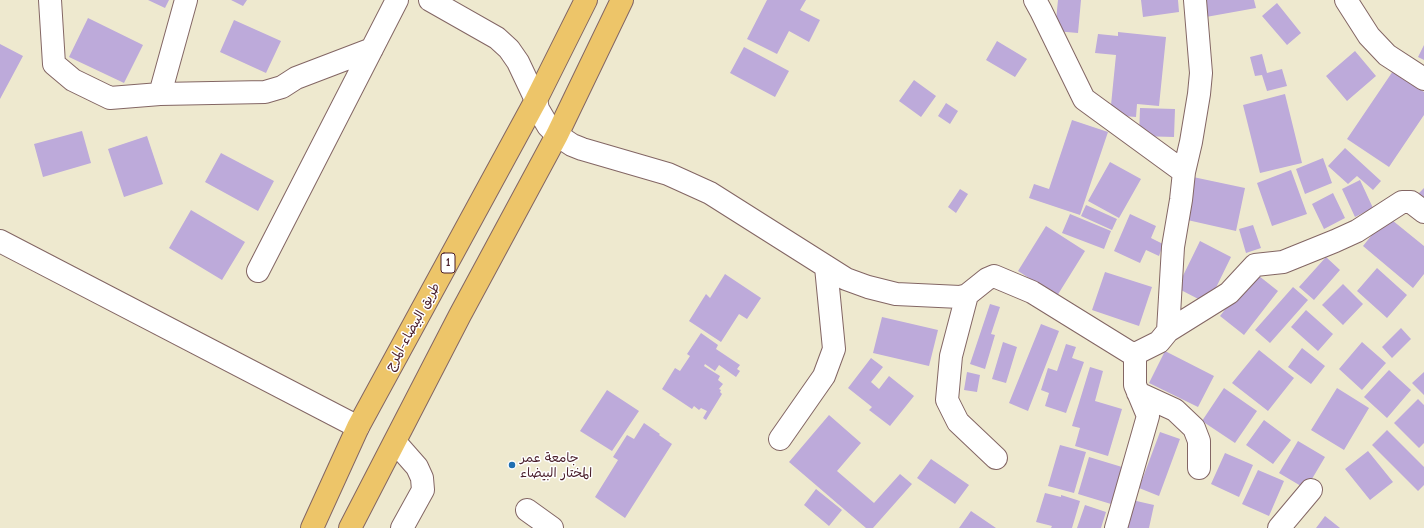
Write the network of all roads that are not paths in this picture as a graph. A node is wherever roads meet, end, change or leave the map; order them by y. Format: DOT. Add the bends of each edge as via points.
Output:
graph roads {
  1 [pos="50,0"];
  2 [pos="186,0"];
  3 [pos="397,0"];
  4 [pos="430,0"];
  5 [pos="586,0"];
  6 [pos="622,0"];
  7 [pos="1034,0"];
  8 [pos="1195,0"];
  9 [pos="1346,0"];
  10 [pos="372,49"];
  11 [pos="1424,79"];
  12 [pos="160,94"];
  13 [pos="536,100"];
  14 [pos="557,135"];
  15 [pos="1184,172"];
  16 [pos="1424,212"];
  17 [pos="0,241"];
  18 [pos="826,267"];
  19 [pos="258,272"];
  20 [pos="967,295"];
  21 [pos="1168,331"];
  22 [pos="1135,354"];
  23 [pos="1138,393"];
  24 [pos="358,427"];
  25 [pos="780,439"];
  26 [pos="394,442"];
  27 [pos="996,458"];
  28 [pos="1199,468"];
  29 [pos="1311,490"];
  30 [pos="527,510"];
  31 [pos="312,528"];
  32 [pos="350,528"];
  33 [pos="402,528"];
  34 [pos="552,528"];
  35 [pos="1116,528"];
  36 [pos="1279,528"];
  1 -- 12 [label="street" via="54,64 73,80 110,98"];
  2 -- 12 [label="street"];
  3 -- 10 [label="street"];
  4 -- 13 [label="street" via="497,38 509,49"];
  5 -- 13 [label="highway, طريق البيضاء-المرج / 1"];
  6 -- 14 [label="highway"];
  7 -- 15 [label="street" via="1084,99"];
  8 -- 15 [label="street" via="1201,73"];
  9 -- 11 [label="street" via="1369,36 1387,55"];
  10 -- 12 [label="street" via="265,92"];
  10 -- 19 [label="street"];
  13 -- 14 [label="street" via="548,126"];
  13 -- 24 [label="highway, طريق البيضاء-المرج / 1"];
  14 -- 18 [label="street" via="582,149 668,174 710,194"];
  14 -- 26 [label="highway"];
  15 -- 21 [label="street" via="1173,248"];
  16 -- 21 [label="street" via="1410,202 1402,202 1335,241 1283,262 1255,265 1229,293"];
  17 -- 24 [label="street"];
  18 -- 20 [label="street" via="846,279 896,294 960,297"];
  18 -- 25 [label="street" via="834,349 824,376"];
  20 -- 22 [label="street" via="994,276 1032,292"];
  20 -- 27 [label="street" via="951,356 947,400 958,422"];
  21 -- 22 [label="street" via="1159,342"];
  22 -- 23 [label="street" via="1135,385"];
  23 -- 28 [label="street" via="1175,410 1194,428 1199,441"];
  23 -- 35 [label="street" via="1148,416"];
  24 -- 31 [label="highway, طريق البيضاء-المرج / 1"];
  26 -- 32 [label="highway"];
  26 -- 33 [label="street" via="417,468 422,478 423,490"];
  29 -- 36 [label="street"];
  30 -- 34 [label="street"];
}
